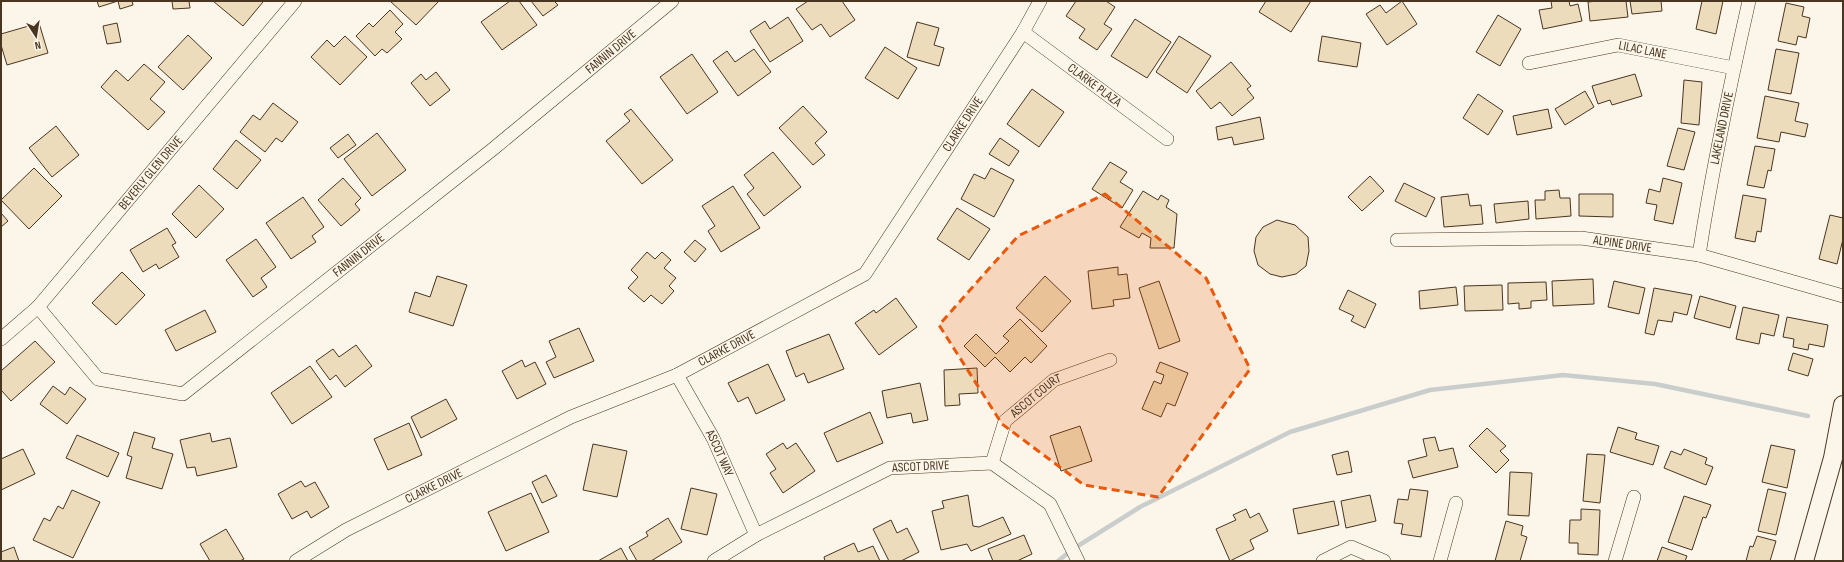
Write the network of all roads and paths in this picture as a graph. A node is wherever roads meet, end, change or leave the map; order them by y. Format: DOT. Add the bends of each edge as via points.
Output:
graph roads {
  1 [pos="295,1"];
  2 [pos="672,1"];
  3 [pos="1040,1"];
  4 [pos="1749,1"];
  5 [pos="1023,32"];
  6 [pos="1529,63"];
  7 [pos="1734,68"];
  8 [pos="1167,139"];
  9 [pos="1397,240"];
  10 [pos="1699,255"];
  11 [pos="1843,296"];
  12 [pos="38,307"];
  13 [pos="1,339"];
  14 [pos="1110,360"];
  15 [pos="677,375"];
  16 [pos="1843,405"];
  17 [pos="992,463"];
  18 [pos="1634,497"];
  19 [pos="1456,503"];
  20 [pos="756,535"];
  21 [pos="296,561"];
  22 [pos="714,561"];
  23 [pos="1078,561"];
  24 [pos="1323,561"];
  25 [pos="1384,561"];
  26 [pos="1440,561"];
  27 [pos="1615,561"];
  28 [pos="1804,561"];
  1 -- 12 [label="street, BEVERLY GLEN DRIVE"];
  2 -- 12 [label="street, FANNIN DRIVE" via="493,149 183,394 98,379"];
  3 -- 5 [label="street, CLARKE DRIVE"];
  4 -- 7 [label="street, LAKELAND DRIVE"];
  5 -- 8 [label="street, CLARKE PLAZA"];
  5 -- 15 [label="street, CLARKE DRIVE" via="865,274"];
  6 -- 7 [label="street, LILAC LANE" via="1618,45"];
  7 -- 10 [label="street, LAKELAND DRIVE"];
  9 -- 10 [label="street, ALPINE DRIVE" via="1581,238"];
  10 -- 11 [label="street, ALPINE DRIVE"];
  12 -- 13 [label="street, BEVERLY GLEN DRIVE"];
  14 -- 17 [label="street, ASCOT COURT" via="1054,380 1005,421"];
  15 -- 20 [label="street, ASCOT WAY" via="713,438"];
  15 -- 21 [label="street, CLARKE DRIVE" via="571,418 346,530"];
  16 -- 28 [label="street" via="1833,458"];
  17 -- 20 [label="street, ASCOT DRIVE" via="890,468"];
  17 -- 23 [label="street" via="1050,504"];
  18 -- 27 [label="street"];
  19 -- 26 [label="street"];
  20 -- 22 [label="street, ASCOT DRIVE"];
  24 -- 25 [label="street" via="1350,547"];
}
